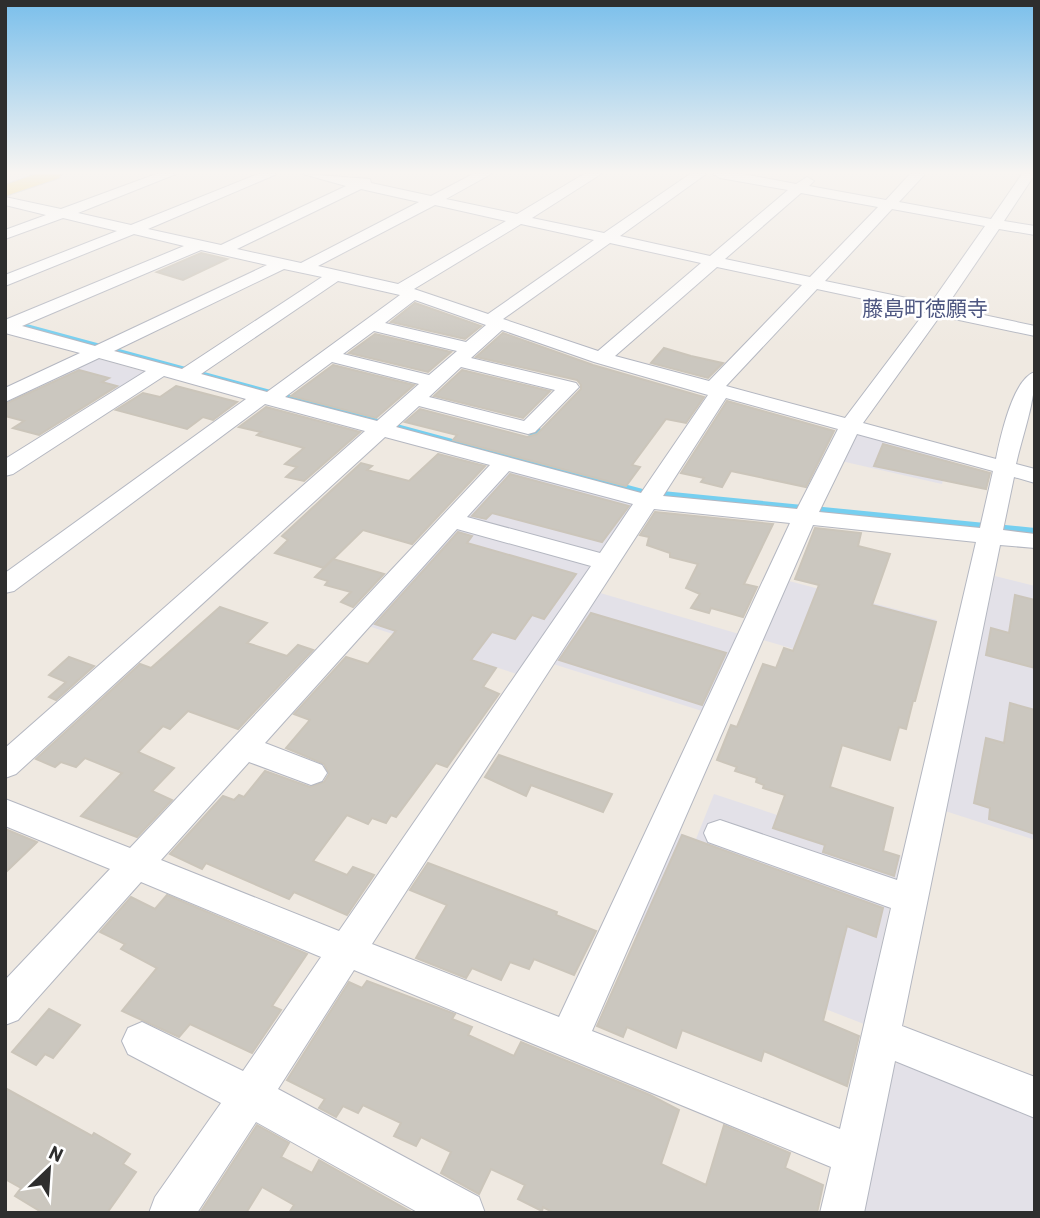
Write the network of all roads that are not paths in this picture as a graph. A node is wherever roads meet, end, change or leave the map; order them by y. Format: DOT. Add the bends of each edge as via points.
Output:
graph roads {
  1 [pos="133,231"];
  2 [pos="139,231"];
  3 [pos="262,231"];
  4 [pos="374,231"];
  5 [pos="502,231"];
  6 [pos="570,231"];
  7 [pos="619,231"];
  8 [pos="749,231"];
  9 [pos="864,231"];
  10 [pos="991,231"];
  11 [pos="608,239"];
  12 [pos="199,245"];
  13 [pos="222,250"];
  14 [pos="714,261"];
  15 [pos="283,263"];
  16 [pos="303,268"];
  17 [pos="336,275"];
  18 [pos="5,281"];
  19 [pos="814,283"];
  20 [pos="407,292"];
  21 [pos="936,309"];
  22 [pos="494,322"];
  23 [pos="9,326"];
  24 [pos="370,326"];
  25 [pos="1035,331"];
  26 [pos="103,349"];
  27 [pos="464,355"];
  28 [pos="329,356"];
  29 [pos="601,358"];
  30 [pos="162,369"];
  31 [pos="190,373"];
  32 [pos="1035,378"];
  33 [pos="435,382"];
  34 [pos="715,391"];
  35 [pos="5,396"];
  36 [pos="271,396"];
  37 [pos="415,400"];
  38 [pos="386,425"];
  39 [pos="850,426"];
  40 [pos="504,463"];
  41 [pos="1006,468"];
  42 [pos="5,469"];
  43 [pos="1035,476"];
  44 [pos="650,496"];
  45 [pos="808,511"];
  46 [pos="451,520"];
  47 [pos="992,530"];
  48 [pos="1035,541"];
  49 [pos="606,562"];
  50 [pos="5,585"];
  51 [pos="243,747"];
  52 [pos="5,766"];
  53 [pos="311,773"];
  54 [pos="5,812"];
  55 [pos="720,833"];
  56 [pos="134,865"];
  57 [pos="911,900"];
  58 [pos="346,950"];
  59 [pos="5,1007"];
  60 [pos="881,1036"];
  61 [pos="568,1040"];
  62 [pos="142,1041"];
  63 [pos="250,1096"];
  64 [pos="1035,1098"];
  65 [pos="855,1156"];
  66 [pos="171,1213"];
  67 [pos="463,1213"];
  68 [pos="842,1213"];
  1 -- 18 [label="street"];
  2 -- 12 [label="street"];
  3 -- 13 [label="street"];
  4 -- 16 [label="street"];
  5 -- 20 [label="street"];
  6 -- 11 [label="street"];
  7 -- 11 [label="street"];
  8 -- 14 [label="street"];
  9 -- 19 [label="street"];
  10 -- 21 [label="street"];
  11 -- 14 [label="street"];
  11 -- 22 [label="street"];
  12 -- 13 [label="street"];
  12 -- 23 [label="street"];
  13 -- 15 [label="street"];
  14 -- 19 [label="street"];
  14 -- 29 [label="street"];
  15 -- 16 [label="street"];
  15 -- 26 [label="street"];
  16 -- 17 [label="street"];
  17 -- 20 [label="street"];
  17 -- 31 [label="street"];
  19 -- 21 [label="street"];
  19 -- 34 [label="street"];
  20 -- 22 [label="street"];
  20 -- 24 [label="street"];
  21 -- 25 [label="street"];
  21 -- 39 [label="street"];
  22 -- 27 [label="street"];
  22 -- 29 [label="street"];
  23 -- 26 [label="street"];
  24 -- 27 [label="street"];
  24 -- 28 [label="street"];
  26 -- 30 [label="street"];
  26 -- 35 [label="street"];
  27 -- 33 [label="street"];
  27 -- 37 [label="street" via="569,387 528,428"];
  28 -- 33 [label="street"];
  28 -- 36 [label="street"];
  29 -- 34 [label="street"];
  30 -- 31 [label="street"];
  30 -- 42 [label="street"];
  31 -- 36 [label="street"];
  32 -- 41 [label="street" via="1016,416"];
  33 -- 37 [label="street"];
  34 -- 39 [label="street"];
  34 -- 44 [label="street"];
  36 -- 38 [label="street"];
  36 -- 50 [label="street"];
  37 -- 38 [label="street"];
  38 -- 40 [label="street"];
  38 -- 52 [label="street"];
  39 -- 41 [label="street"];
  39 -- 45 [label="street"];
  40 -- 44 [label="street"];
  40 -- 46 [label="street"];
  41 -- 43 [label="street"];
  41 -- 47 [label="street"];
  44 -- 45 [label="street"];
  44 -- 49 [label="street"];
  45 -- 47 [label="street"];
  45 -- 61 [label="street"];
  46 -- 49 [label="street"];
  46 -- 51 [label="street"];
  47 -- 48 [label="street"];
  47 -- 57 [label="street"];
  49 -- 58 [label="street"];
  51 -- 53 [label="street"];
  51 -- 56 [label="street"];
  54 -- 56 [label="street"];
  55 -- 57 [label="street"];
  56 -- 58 [label="street"];
  56 -- 59 [label="street"];
  57 -- 60 [label="street"];
  58 -- 61 [label="street"];
  58 -- 63 [label="street"];
  60 -- 64 [label="street"];
  60 -- 65 [label="street"];
  61 -- 65 [label="street"];
  62 -- 63 [label="street"];
  63 -- 66 [label="street"];
  63 -- 67 [label="street"];
  65 -- 68 [label="street"];
}
